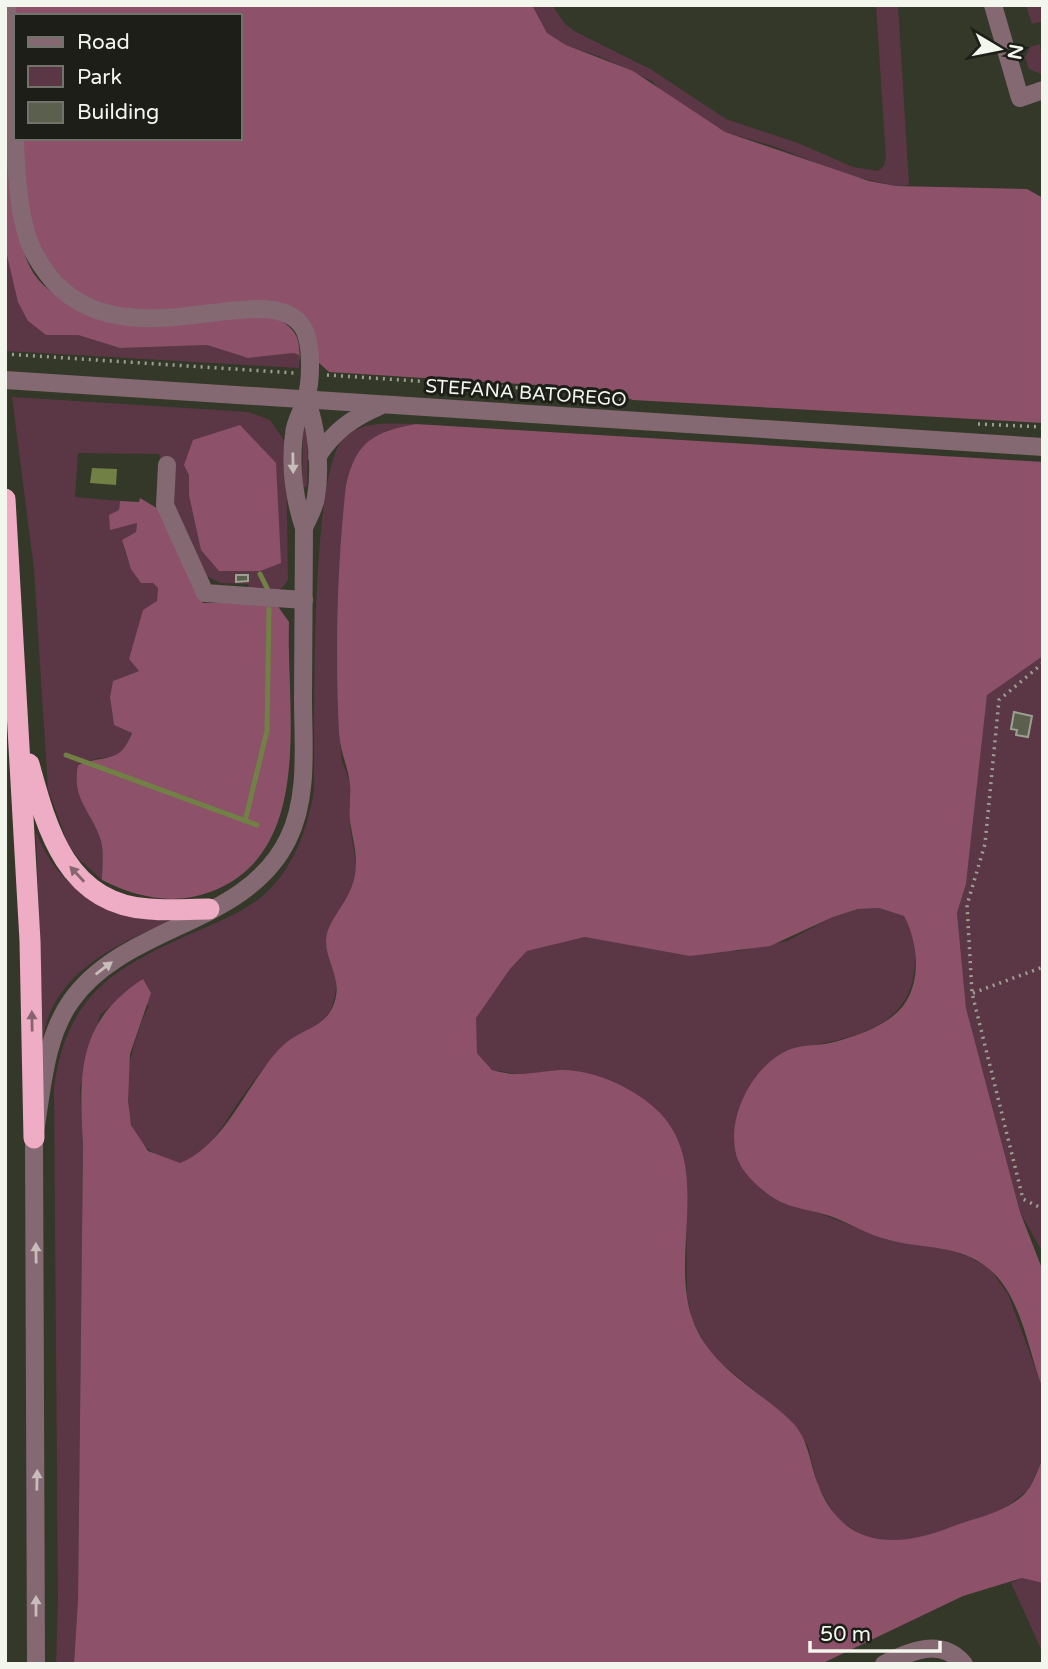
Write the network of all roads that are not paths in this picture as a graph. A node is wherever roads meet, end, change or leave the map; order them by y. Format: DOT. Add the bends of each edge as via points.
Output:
graph roads {
  1 [pos="7,5"];
  2 [pos="993,5"];
  3 [pos="1043,90"];
  4 [pos="14,118"];
  5 [pos="15,140"];
  6 [pos="5,380"];
  7 [pos="306,399"];
  8 [pos="384,404"];
  9 [pos="1043,447"];
  10 [pos="317,457"];
  11 [pos="167,465"];
  12 [pos="5,499"];
  13 [pos="304,528"];
  14 [pos="303,600"];
  15 [pos="19,727"];
  16 [pos="209,909"];
  17 [pos="34,1138"];
  18 [pos="36,1664"];
  19 [pos="884,1664"];
  20 [pos="964,1664"];
  1 -- 4 [label="street"];
  2 -- 3 [label="street" via="1020,98"];
  5 -- 7 [label="street" via="19,199 30,244 44,270 76,301 140,320 255,307 281,312 302,326 307,340"];
  6 -- 7 [label="street, STEFANA BATOREGO"];
  7 -- 8 [label="street, STEFANA BATOREGO"];
  7 -- 10 [label="street"];
  7 -- 13 [label="street, one-way" via="293,446 295,500"];
  8 -- 9 [label="street, STEFANA BATOREGO"];
  8 -- 10 [label="street" via="346,423"];
  10 -- 13 [label="street" via="316,499"];
  11 -- 14 [label="street" via="165,505 205,593"];
  12 -- 15 [label="highway"];
  13 -- 14 [label="street"];
  14 -- 16 [label="street" via="302,775 295,824 281,853 258,881"];
  16 -- 15 [label="highway, one-way" via="148,909 117,902 91,889 75,874 61,856 45,819"];
  17 -- 15 [label="highway, one-way"];
  17 -- 16 [label="street, one-way" via="52,1042 70,1002 113,961"];
  18 -- 17 [label="street, one-way"];
  19 -- 20 [label="street" via="911,1651 943,1648"];
}
